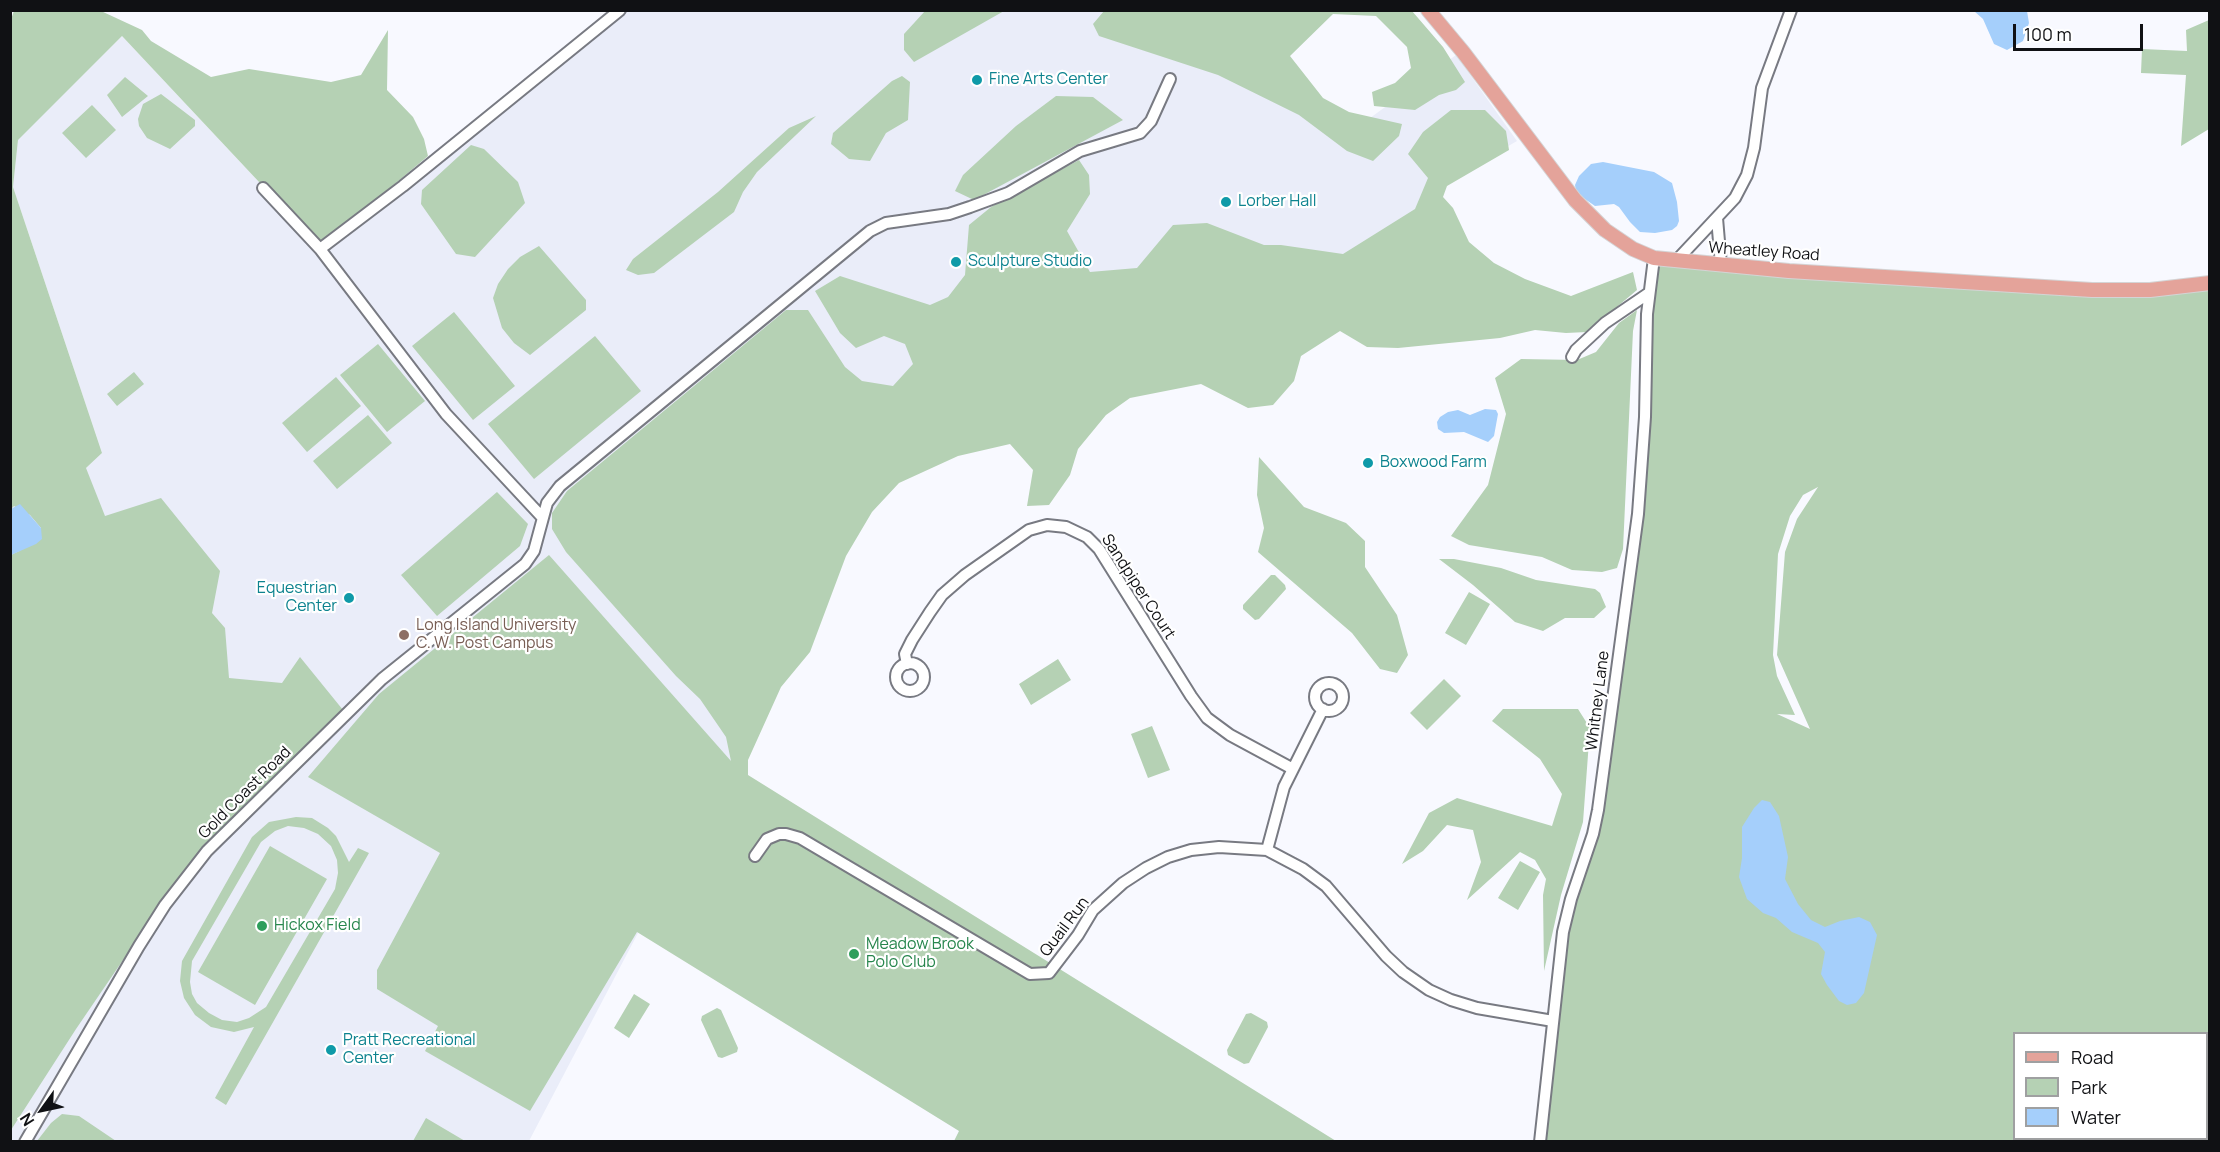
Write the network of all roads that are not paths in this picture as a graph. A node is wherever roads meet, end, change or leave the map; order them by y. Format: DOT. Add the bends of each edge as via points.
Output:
graph roads {
  1 [pos="620,10"];
  2 [pos="1428,10"];
  3 [pos="1791,10"];
  4 [pos="1170,79"];
  5 [pos="263,188"];
  6 [pos="1717,219"];
  7 [pos="320,249"];
  8 [pos="1654,258"];
  9 [pos="1676,261"];
  10 [pos="1721,265"];
  11 [pos="2210,283"];
  12 [pos="1649,293"];
  13 [pos="1572,357"];
  14 [pos="542,517"];
  15 [pos="907,664"];
  16 [pos="1323,709"];
  17 [pos="1293,769"];
  18 [pos="1267,850"];
  19 [pos="755,856"];
  20 [pos="1553,1021"];
  21 [pos="25,1142"];
  22 [pos="1540,1142"];
  1 -- 7 [label="street"];
  2 -- 8 [label="main road, Wheatley Road" via="1575,200 1605,230"];
  3 -- 6 [label="street" via="1762,88 1747,175 1735,198"];
  4 -- 14 [label="street, Gold Coast Road" via="1151,121 1140,133 1080,151 1008,193 970,207 886,223 870,231 560,486"];
  5 -- 7 [label="street"];
  6 -- 9 [label="street"];
  6 -- 10 [label="street"];
  7 -- 14 [label="street" via="446,414"];
  8 -- 9 [label="main road, Wheatley Road"];
  8 -- 12 [label="street, Whitney Lane"];
  9 -- 10 [label="main road, Wheatley Road"];
  10 -- 11 [label="main road, Wheatley Road" via="2092,290 2150,290"];
  12 -- 13 [label="street" via="1605,323"];
  12 -- 20 [label="street, Whitney Lane" via="1639,503 1610,734 1593,834 1563,932"];
  14 -- 21 [label="street, Gold Coast Road" via="534,551 525,564 382,679 207,851 138,946"];
  15 -- 17 [label="street, Sandpiper Court" via="908,647 930,612 965,575 1029,530 1047,525 1066,527 1087,537 1099,549 1207,718"];
  16 -- 17 [label="street"];
  17 -- 18 [label="street" via="1284,787"];
  18 -- 19 [label="street, Quail Run" via="1191,850 1146,868 1093,910 1050,973 1030,974 800,838 779,834 767,839"];
  18 -- 20 [label="street, Quail Run" via="1326,886 1386,956 1429,990 1478,1008"];
  20 -- 22 [label="street, Whitney Lane"];
}
